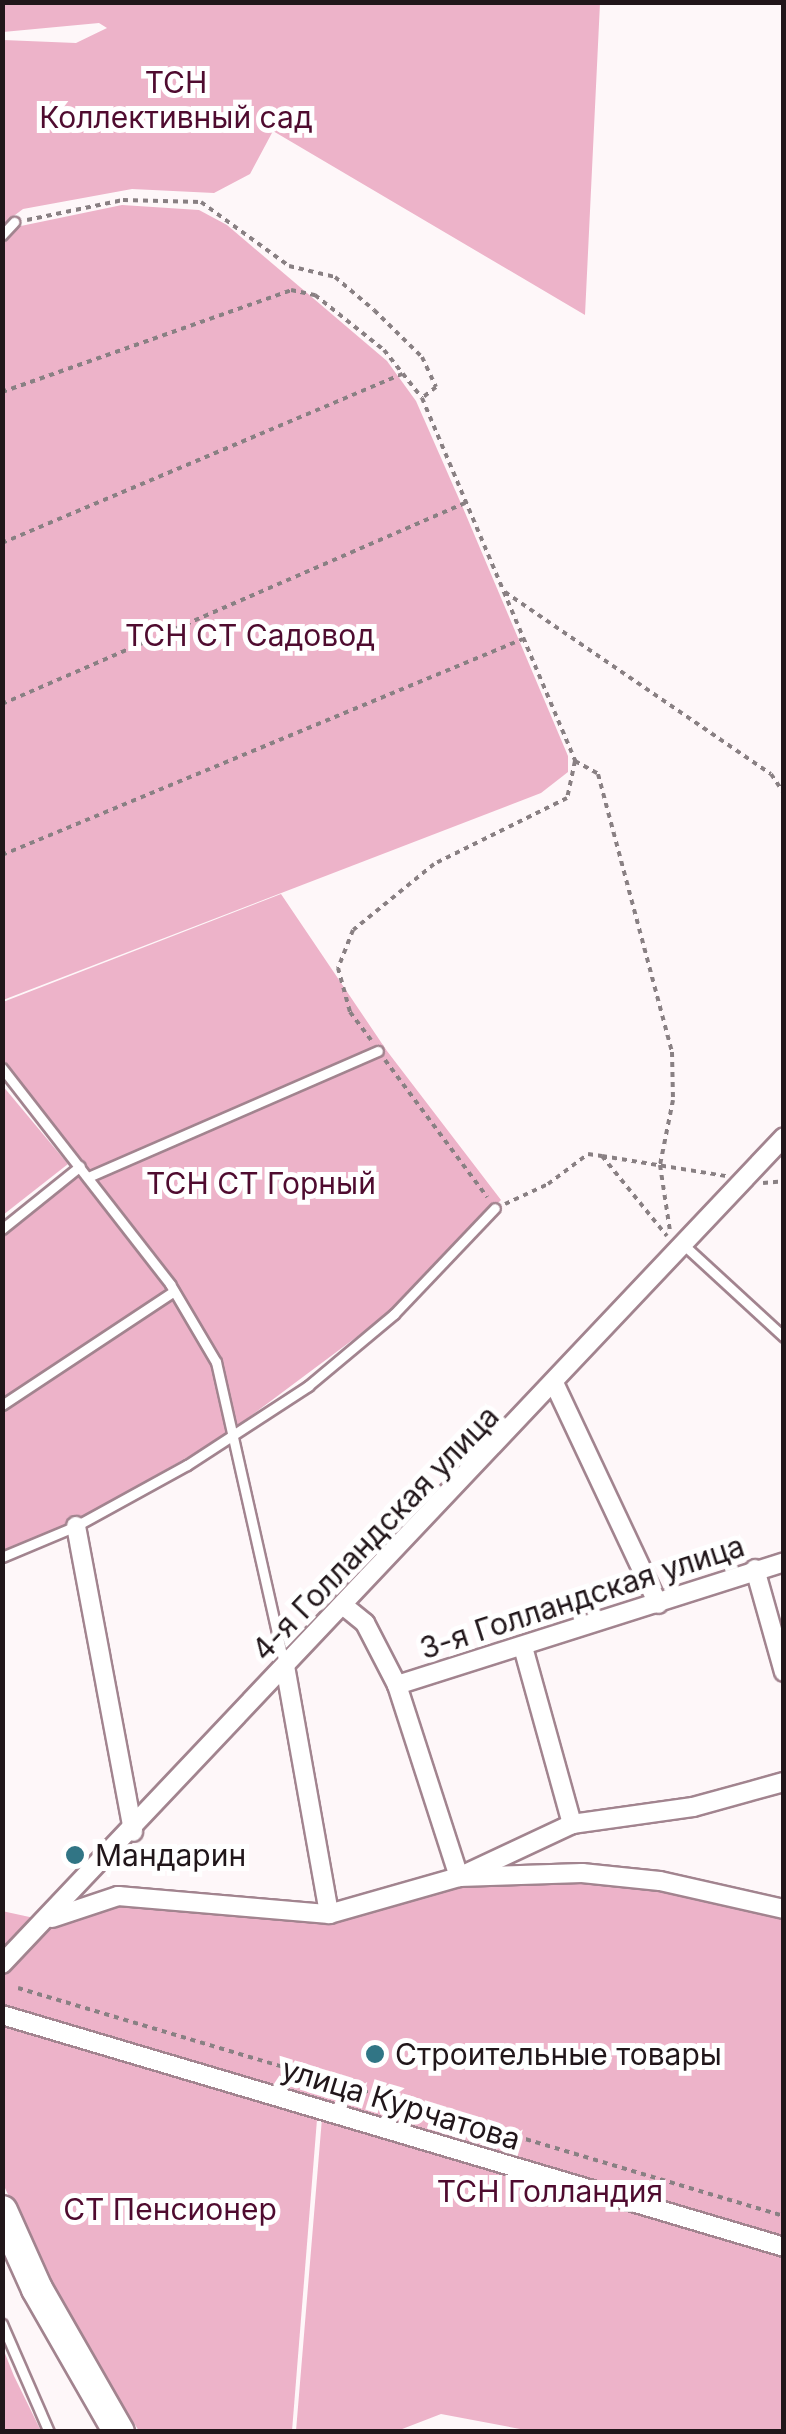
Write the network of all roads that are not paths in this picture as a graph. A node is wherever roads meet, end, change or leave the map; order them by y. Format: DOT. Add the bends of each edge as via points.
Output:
graph roads {
  1 [pos="14,222"];
  2 [pos="2,235"];
  3 [pos="378,1051"];
  4 [pos="2,1068"];
  5 [pos="784,1137"];
  6 [pos="80,1166"];
  7 [pos="88,1177"];
  8 [pos="495,1208"];
  9 [pos="2,1228"];
  10 [pos="678,1243"];
  11 [pos="174,1291"];
  12 [pos="784,1337"];
  13 [pos="554,1385"];
  14 [pos="2,1405"];
  15 [pos="232,1438"];
  16 [pos="76,1526"];
  17 [pos="2,1557"];
  18 [pos="784,1562"];
  19 [pos="755,1569"];
  20 [pos="658,1604"];
  21 [pos="344,1606"];
  22 [pos="524,1647"];
  23 [pos="285,1666"];
  24 [pos="784,1672"];
  25 [pos="397,1685"];
  26 [pos="784,1782"];
  27 [pos="572,1824"];
  28 [pos="132,1832"];
  29 [pos="459,1877"];
  30 [pos="784,1909"];
  31 [pos="329,1914"];
  32 [pos="47,1920"];
  33 [pos="2,1964"];
  34 [pos="2,2015"];
  35 [pos="2,2211"];
  36 [pos="10,2243"];
  37 [pos="784,2247"];
  38 [pos="2,2324"];
  39 [pos="49,2432"];
  40 [pos="119,2432"];
  1 -- 2 [label="lane"];
  3 -- 7 [label="lane"];
  4 -- 6 [label="lane"];
  5 -- 10 [label="street, 4-я Голландская улица"];
  6 -- 7 [label="lane"];
  6 -- 9 [label="lane"];
  7 -- 11 [label="lane"];
  8 -- 15 [label="lane" via="394,1314"];
  10 -- 12 [label="lane"];
  10 -- 13 [label="street, 4-я Голландская улица"];
  11 -- 14 [label="lane"];
  11 -- 15 [label="lane" via="216,1362"];
  13 -- 20 [label="street"];
  13 -- 21 [label="street, 4-я Голландская улица"];
  15 -- 16 [label="lane"];
  15 -- 23 [label="lane"];
  16 -- 17 [label="lane"];
  16 -- 28 [label="street"];
  18 -- 19 [label="street, 3-я Голландская улица"];
  19 -- 20 [label="street, 3-я Голландская улица"];
  19 -- 24 [label="street"];
  20 -- 22 [label="street, 3-я Голландская улица"];
  21 -- 23 [label="street, 4-я Голландская улица"];
  21 -- 25 [label="street" via="365,1623"];
  22 -- 25 [label="street, 3-я Голландская улица"];
  22 -- 27 [label="street"];
  23 -- 28 [label="street, 4-я Голландская улица"];
  23 -- 31 [label="street"];
  25 -- 29 [label="street"];
  26 -- 27 [label="street" via="693,1807"];
  27 -- 29 [label="street"];
  28 -- 32 [label="street, 4-я Голландская улица"];
  29 -- 30 [label="street" via="582,1873"];
  29 -- 31 [label="street"];
  31 -- 32 [label="street" via="118,1896"];
  32 -- 33 [label="street, 4-я Голландская улица"];
  34 -- 37 [label="street, улица Курчатова"];
  35 -- 36 [label="main road"];
  36 -- 40 [label="main road"];
  38 -- 39 [label="lane"];
}
